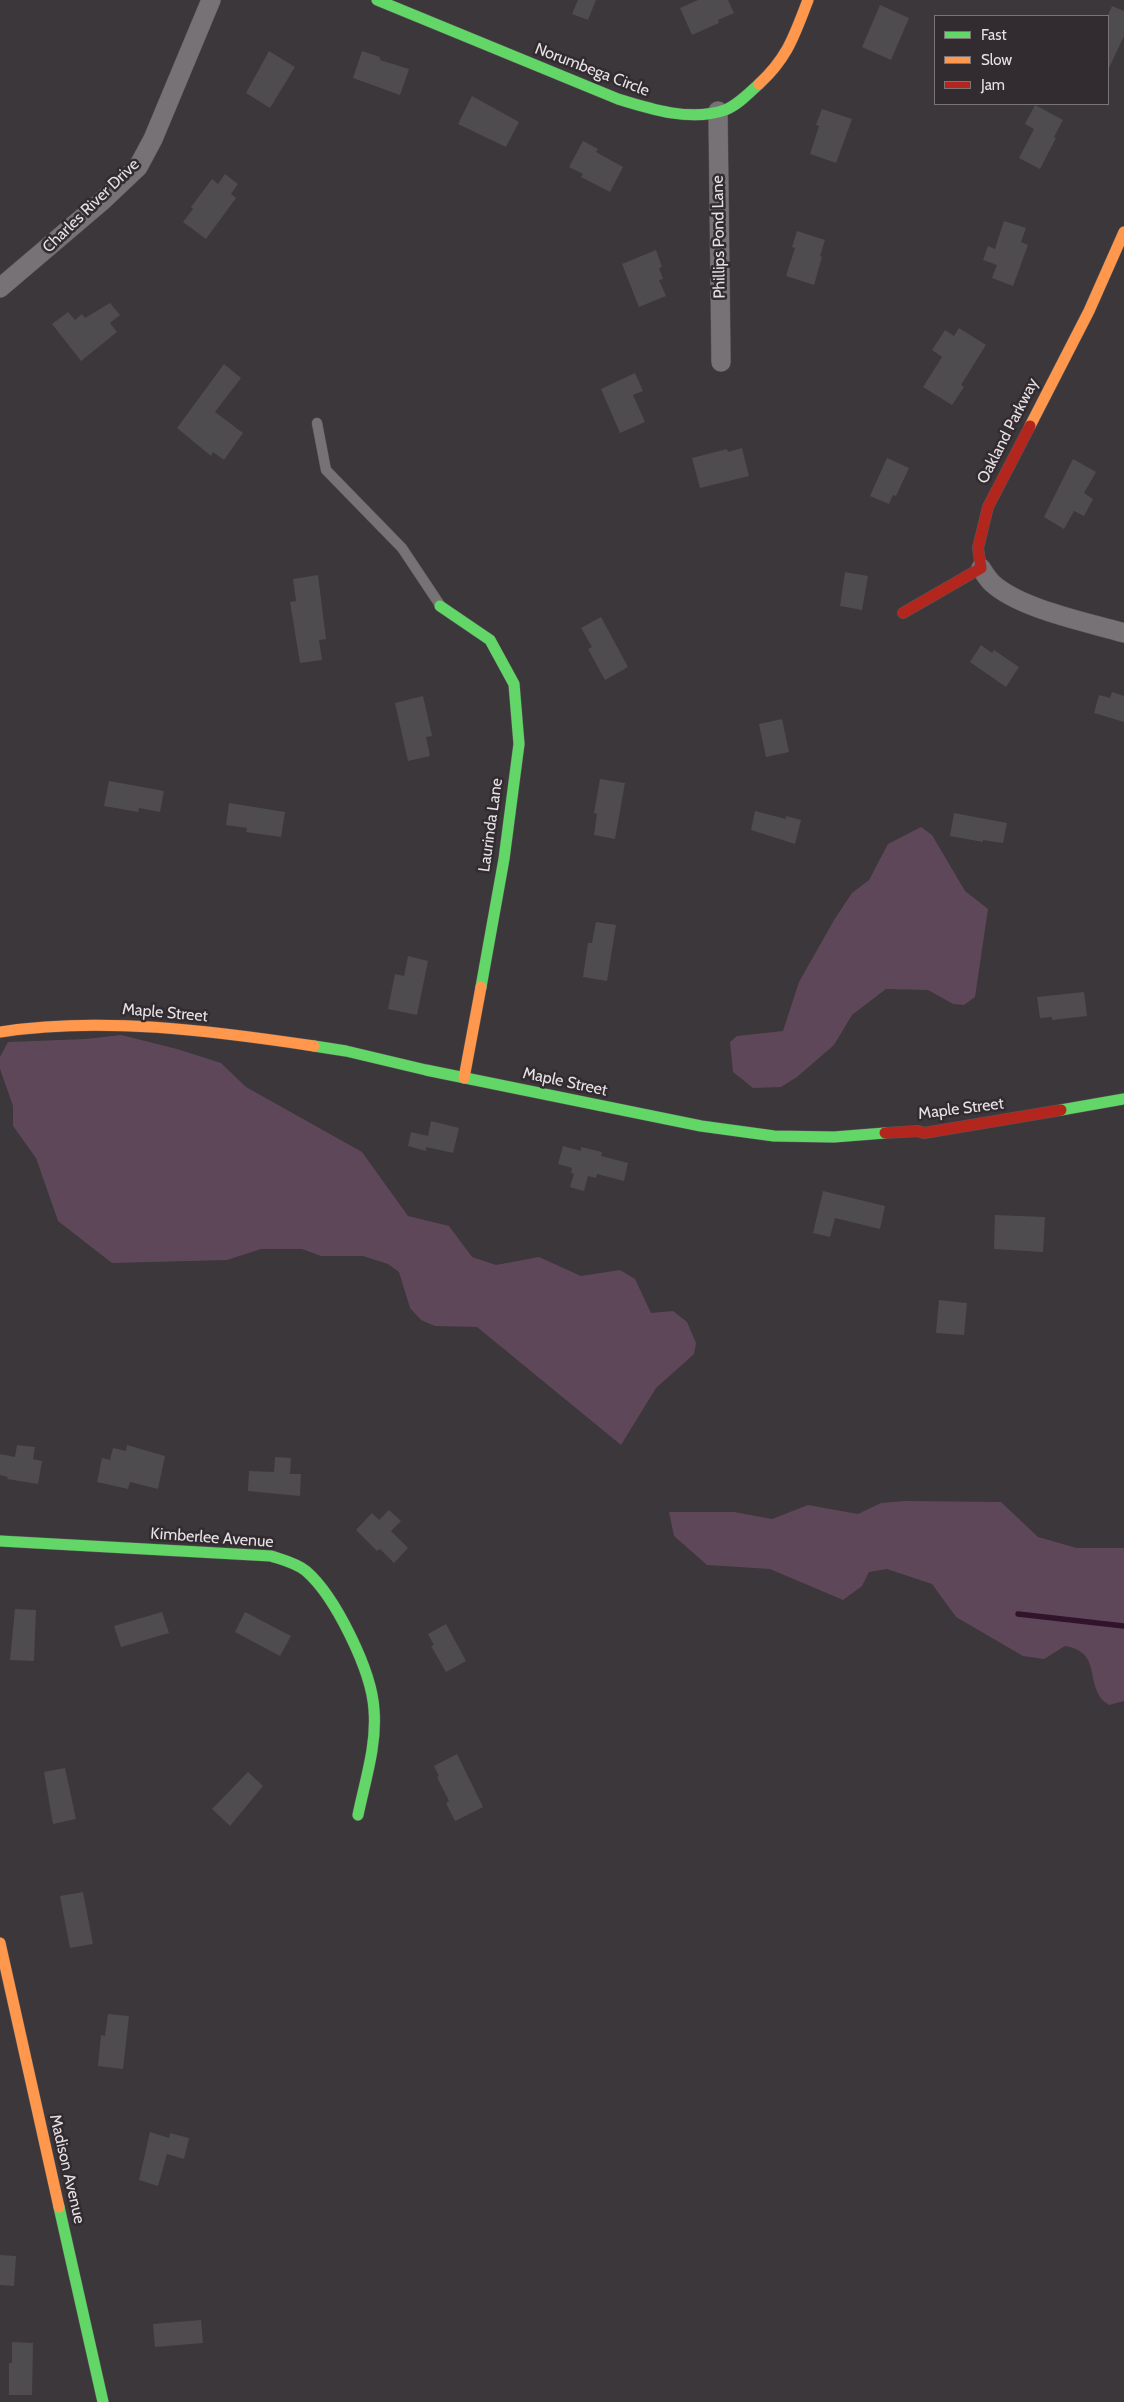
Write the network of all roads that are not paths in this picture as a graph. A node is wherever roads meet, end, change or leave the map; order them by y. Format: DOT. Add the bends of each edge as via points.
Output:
graph roads {
  1 [pos="211,0"];
  2 [pos="377,0"];
  3 [pos="808,0"];
  4 [pos="718,111"];
  5 [pos="1124,232"];
  6 [pos="0,288"];
  7 [pos="721,362"];
  8 [pos="317,423"];
  9 [pos="981,568"];
  10 [pos="440,606"];
  11 [pos="903,613"];
  12 [pos="1124,633"];
  13 [pos="0,1032"];
  14 [pos="464,1078"];
  15 [pos="1124,1099"];
  16 [pos="0,1541"];
  17 [pos="358,1815"];
  18 [pos="0,1943"];
  19 [pos="103,2402"];
  1 -- 6 [label="street, Charles River Drive" via="153,139 138,167"];
  2 -- 4 [label="street, Norumbega Circle" via="618,99 655,111 701,114"];
  3 -- 4 [label="street, Norumbega Circle" via="789,49 776,68 740,101"];
  4 -- 7 [label="street, Phillips Pond Lane"];
  5 -- 9 [label="street, Oakland Parkway" via="1089,311 988,506 978,548"];
  8 -- 10 [label="lane" via="326,470 402,548"];
  9 -- 11 [label="street"];
  9 -- 12 [label="street" via="992,583 1012,597"];
  10 -- 14 [label="street, Laurinda Lane" via="490,640 514,684 519,744 504,859"];
  13 -- 14 [label="street, Maple Street" via="102,1024 265,1039 346,1051"];
  14 -- 15 [label="street, Maple Street" via="701,1126 774,1136 924,1133"];
  16 -- 17 [label="street, Kimberlee Avenue" via="271,1556 304,1569 332,1602 360,1660 373,1698 370,1756"];
  18 -- 19 [label="street, Madison Avenue"];
}
